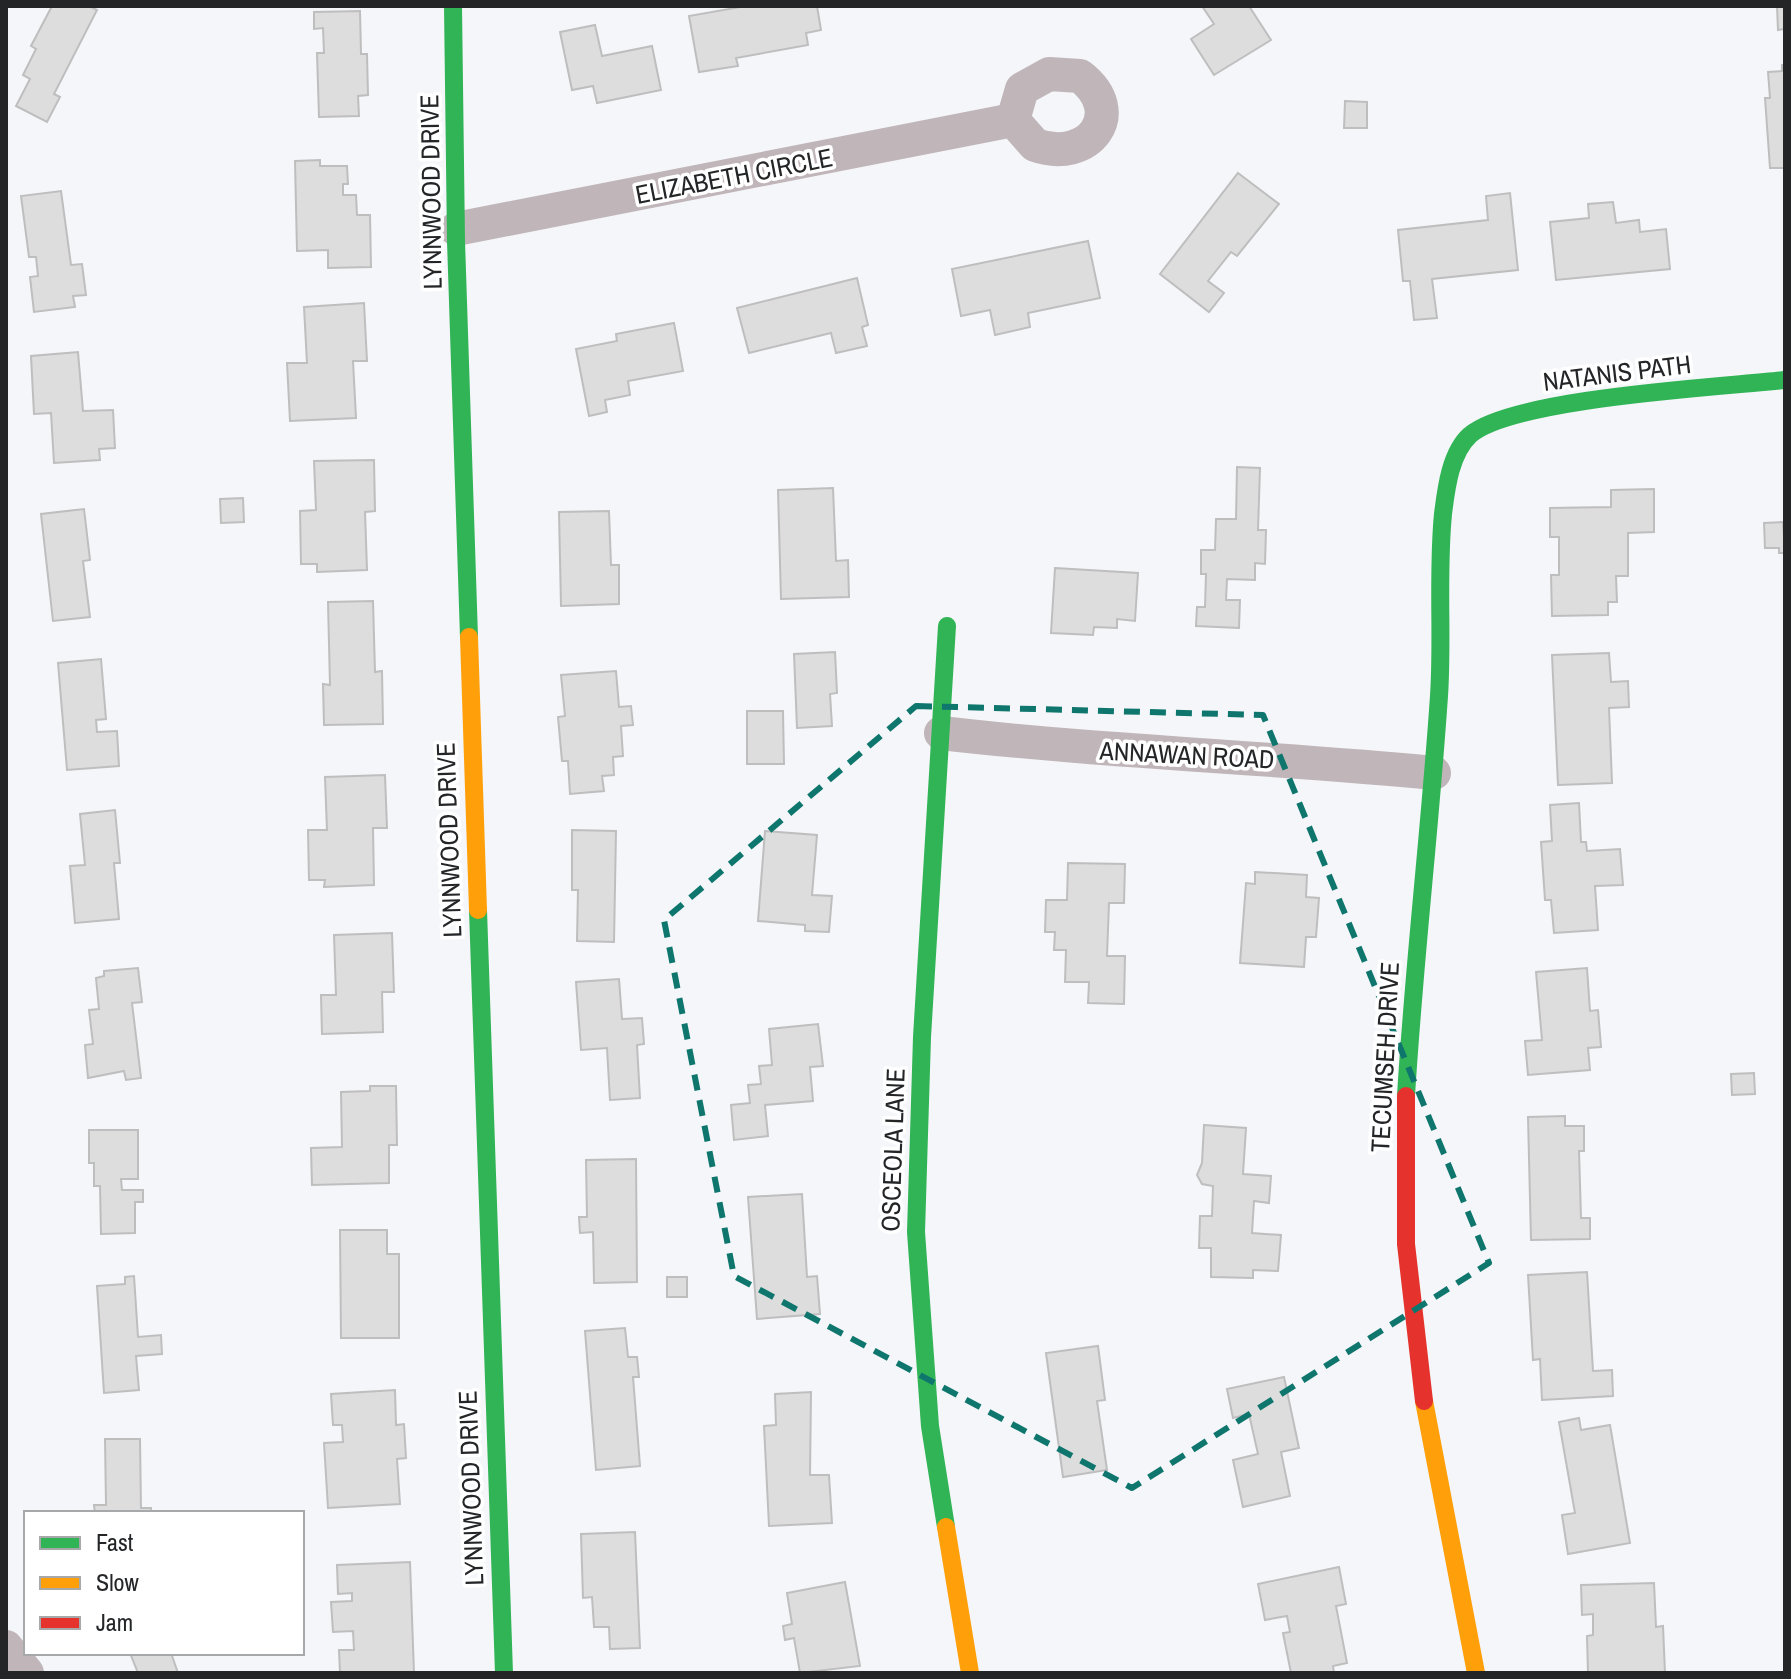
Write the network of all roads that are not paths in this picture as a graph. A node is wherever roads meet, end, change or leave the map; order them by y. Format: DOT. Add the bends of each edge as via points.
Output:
graph roads {
  1 [pos="453,6"];
  2 [pos="1013,120"];
  3 [pos="456,229"];
  4 [pos="1785,380"];
  5 [pos="1464,442"];
  6 [pos="947,626"];
  7 [pos="941,733"];
  8 [pos="1434,773"];
  9 [pos="6,1647"];
  10 [pos="27,1673"];
  11 [pos="504,1673"];
  12 [pos="970,1673"];
  13 [pos="1476,1673"];
  1 -- 3 [label="street, LYNNWOOD DRIVE"];
  2 -- 3 [label="street, ELIZABETH CIRCLE"];
  3 -- 11 [label="street, LYNNWOOD DRIVE"];
  4 -- 5 [label="street, NATANIS PATH" via="1529,410 1485,424"];
  5 -- 8 [label="street, TECUMSEH DRIVE" via="1452,465 1441,547"];
  6 -- 7 [label="street, OSCEOLA LANE"];
  7 -- 8 [label="street, ANNAWAN ROAD" via="1108,751"];
  7 -- 12 [label="street, OSCEOLA LANE" via="916,1232 931,1439"];
  8 -- 13 [label="street, TECUMSEH DRIVE" via="1407,1064 1406,1243 1431,1435"];
  9 -- 10 [label="street"];
}
